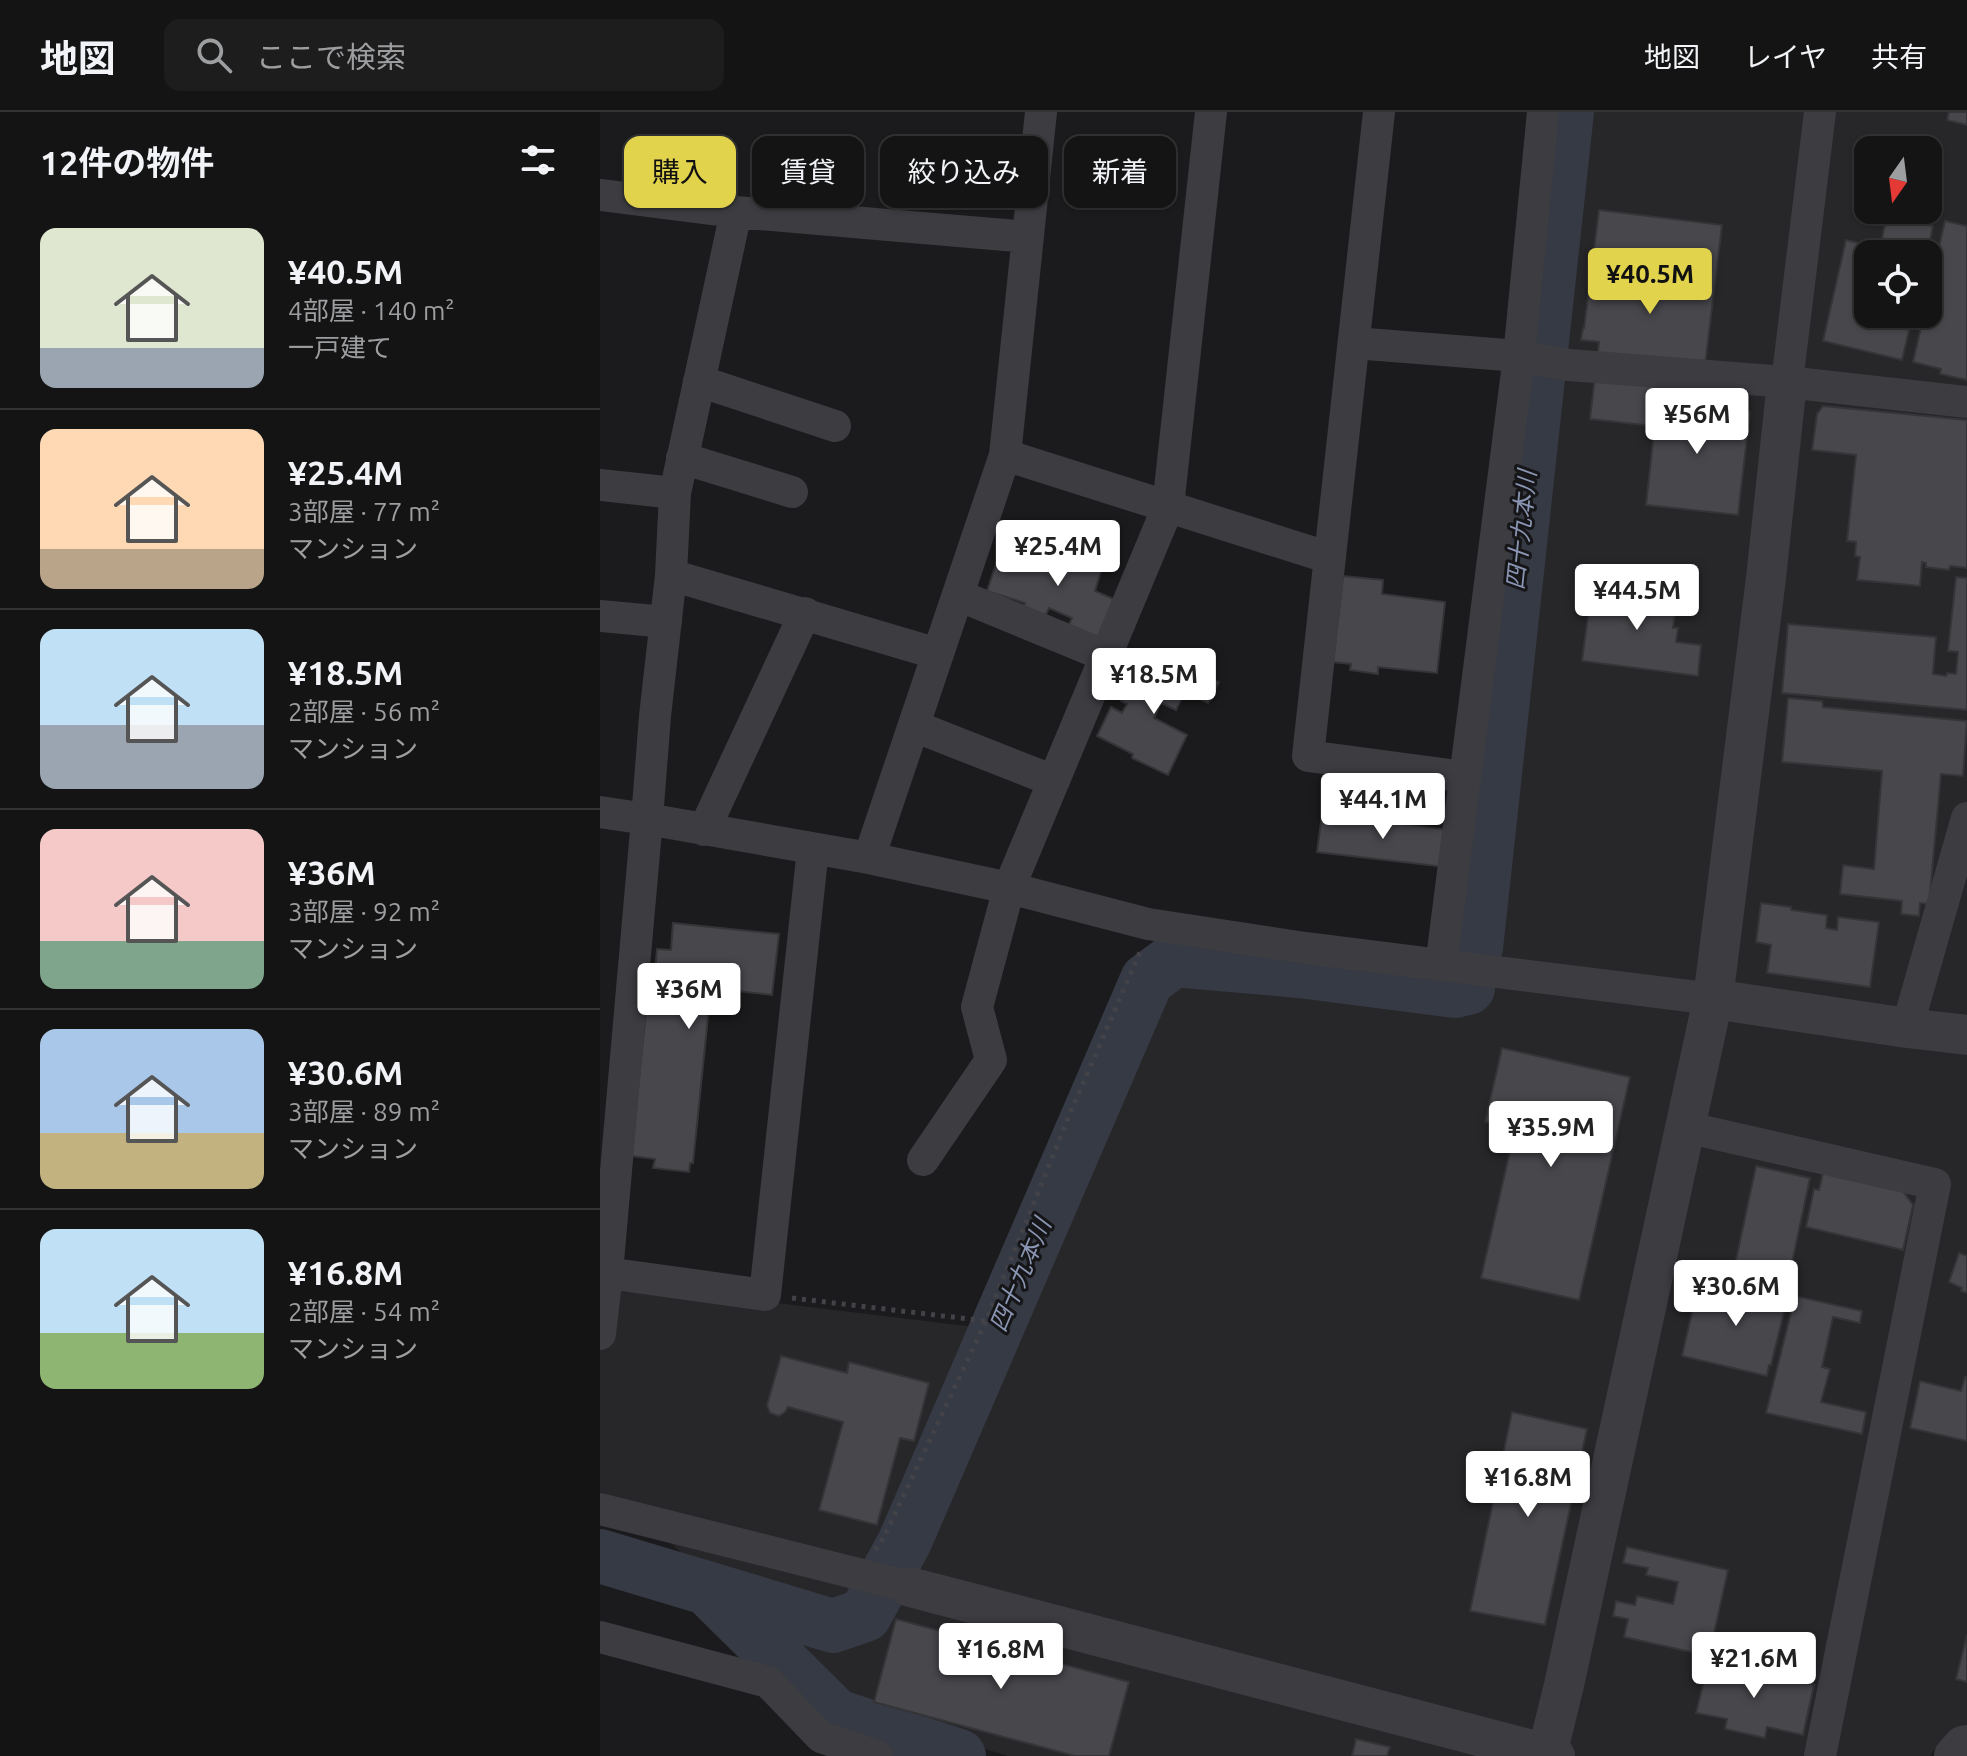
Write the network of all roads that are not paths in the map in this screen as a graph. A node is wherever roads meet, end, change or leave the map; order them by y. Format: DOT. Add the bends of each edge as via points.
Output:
graph roads {
  1 [pos="1041,112"];
  2 [pos="1211,112"];
  3 [pos="1379,112"];
  4 [pos="1543,112"];
  5 [pos="1820,112"];
  6 [pos="600,195"];
  7 [pos="736,212"];
  8 [pos="1028,237"];
  9 [pos="1354,343"];
  10 [pos="1519,356"];
  11 [pos="699,381"];
  12 [pos="1787,382"];
  13 [pos="1967,402"];
  14 [pos="835,426"];
  15 [pos="1005,455"];
  16 [pos="682,458"];
  17 [pos="600,485"];
  18 [pos="792,492"];
  19 [pos="675,493"];
  20 [pos="1168,507"];
  21 [pos="1330,558"];
  22 [pos="671,575"];
  23 [pos="958,595"];
  24 [pos="805,613"];
  25 [pos="600,616"];
  26 [pos="666,622"];
  27 [pos="938,654"];
  28 [pos="1106,656"];
  29 [pos="914,726"];
  30 [pos="1465,777"];
  31 [pos="1054,781"];
  32 [pos="600,812"];
  33 [pos="1967,818"];
  34 [pos="647,819"];
  35 [pos="704,830"];
  36 [pos="813,849"];
  37 [pos="869,858"];
  38 [pos="1009,888"];
  39 [pos="1441,966"];
  40 [pos="1713,999"];
  41 [pos="1907,1028"];
  42 [pos="1967,1035"];
  43 [pos="1685,1127"];
  44 [pos="923,1160"];
  45 [pos="607,1273"];
  46 [pos="600,1334"];
  47 [pos="600,1509"];
  48 [pos="910,1587"];
  49 [pos="600,1637"];
  50 [pos="1967,1745"];
  51 [pos="1551,1755"];
  52 [pos="877,1756"];
  53 [pos="1820,1756"];
  54 [pos="1954,1756"];
  1 -- 8 [label="street"];
  2 -- 20 [label="street"];
  3 -- 9 [label="street"];
  4 -- 10 [label="street"];
  5 -- 12 [label="street"];
  6 -- 7 [label="street"];
  7 -- 8 [label="street"];
  7 -- 11 [label="street"];
  8 -- 15 [label="street"];
  9 -- 10 [label="street"];
  9 -- 21 [label="street"];
  10 -- 12 [label="street" via="1569,365"];
  10 -- 30 [label="street"];
  11 -- 14 [label="street"];
  11 -- 16 [label="street"];
  12 -- 13 [label="street"];
  12 -- 40 [label="street"];
  15 -- 20 [label="street"];
  15 -- 23 [label="street"];
  16 -- 18 [label="street"];
  16 -- 19 [label="street"];
  17 -- 19 [label="street"];
  19 -- 22 [label="street"];
  20 -- 21 [label="street"];
  20 -- 28 [label="street"];
  21 -- 30 [label="street" via="1308,756"];
  22 -- 24 [label="street"];
  22 -- 26 [label="street"];
  23 -- 27 [label="street"];
  23 -- 28 [label="street"];
  24 -- 27 [label="street"];
  24 -- 35 [label="street"];
  25 -- 26 [label="street"];
  26 -- 34 [label="street"];
  27 -- 29 [label="street"];
  28 -- 31 [label="street"];
  29 -- 31 [label="street"];
  29 -- 37 [label="street"];
  30 -- 39 [label="street"];
  31 -- 38 [label="street"];
  32 -- 34 [label="street"];
  33 -- 41 [label="street"];
  34 -- 35 [label="street"];
  34 -- 45 [label="street"];
  35 -- 36 [label="street"];
  36 -- 37 [label="street"];
  36 -- 45 [label="street" via="765,1295"];
  37 -- 38 [label="street"];
  38 -- 39 [label="street" via="1148,924"];
  38 -- 44 [label="street" via="977,1007 991,1060"];
  39 -- 40 [label="street"];
  40 -- 41 [label="street"];
  40 -- 43 [label="street"];
  41 -- 42 [label="street"];
  43 -- 51 [label="street"];
  43 -- 53 [label="street" via="1935,1184"];
  45 -- 46 [label="street"];
  47 -- 48 [label="street"];
  48 -- 51 [label="street"];
  49 -- 52 [label="street" via="768,1682 821,1737"];
  50 -- 54 [label="street"];
}
